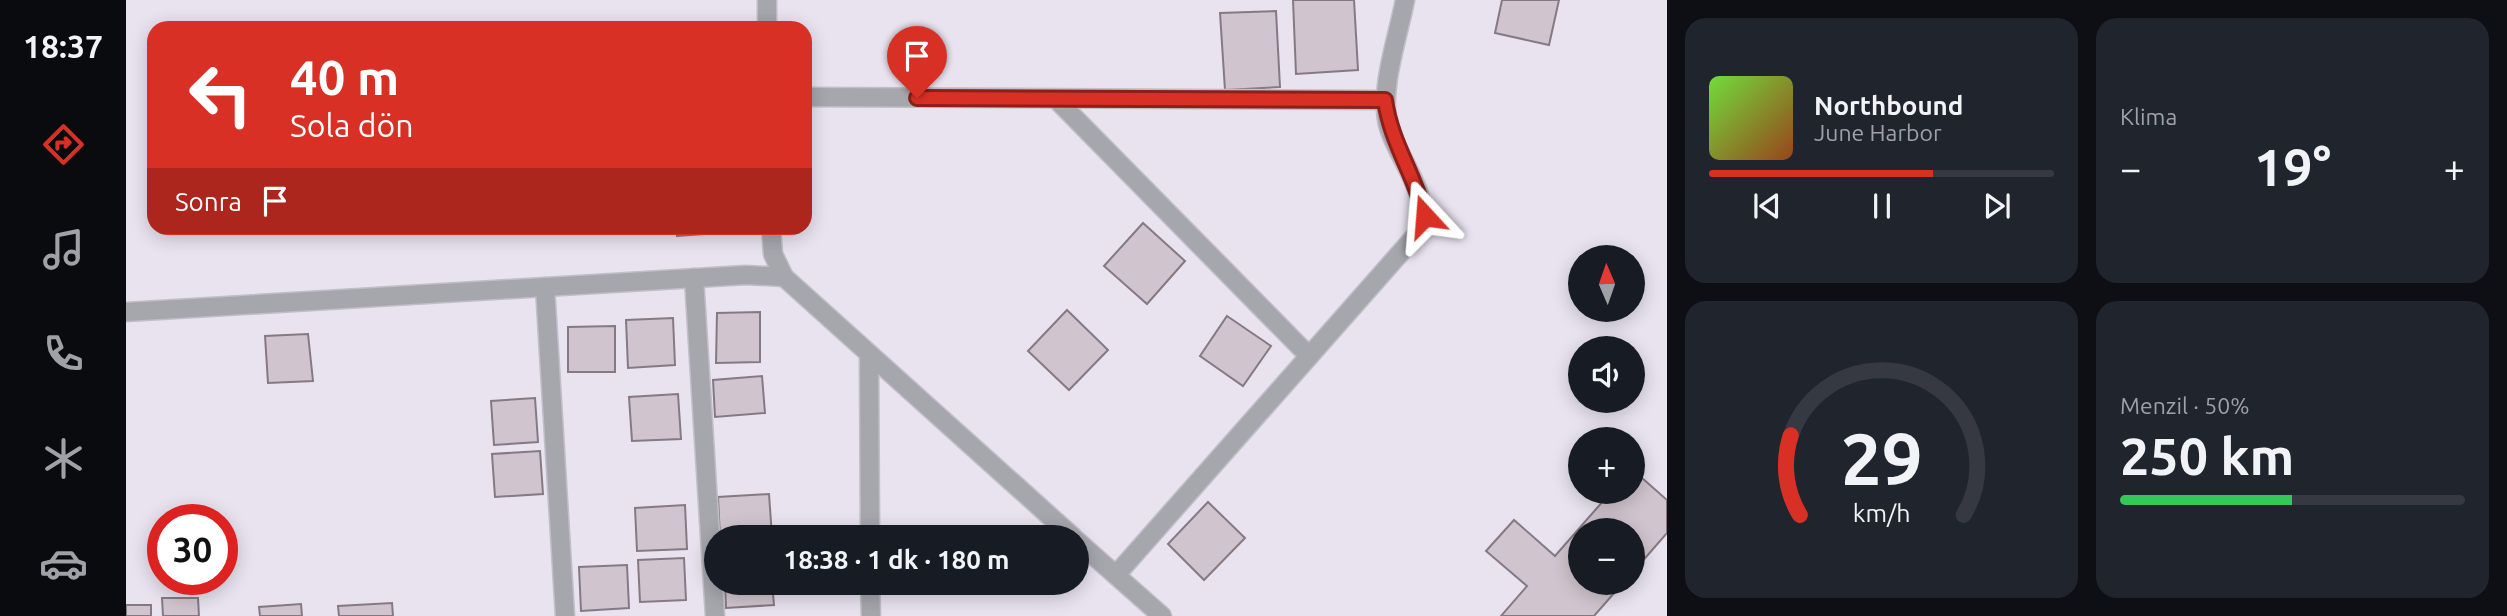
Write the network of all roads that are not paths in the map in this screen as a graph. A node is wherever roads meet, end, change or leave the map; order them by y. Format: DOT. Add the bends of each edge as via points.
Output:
graph roads {
  1 [pos="767,0"];
  2 [pos="1405,0"];
  3 [pos="767,21"];
  4 [pos="812,97"];
  5 [pos="1056,99"];
  6 [pos="1385,100"];
  7 [pos="772,235"];
  8 [pos="783,277"];
  9 [pos="694,278"];
  10 [pos="545,287"];
  11 [pos="126,312"];
  12 [pos="869,356"];
  13 [pos="1309,356"];
  14 [pos="870,525"];
  15 [pos="1059,525"];
  16 [pos="1089,551"];
  17 [pos="1116,575"];
  18 [pos="870,595"];
  19 [pos="565,616"];
  20 [pos="715,616"];
  21 [pos="870,616"];
  22 [pos="1161,616"];
  1 -- 3 [label="street"];
  2 -- 6 [label="street"];
  4 -- 5 [label="street"];
  5 -- 6 [label="street"];
  5 -- 13 [label="street"];
  6 -- 13 [label="street" via="1389,128 1425,216 1417,234"];
  7 -- 8 [label="street" via="773,254"];
  8 -- 9 [label="street"];
  8 -- 12 [label="street"];
  9 -- 10 [label="street"];
  9 -- 20 [label="street"];
  10 -- 11 [label="street"];
  10 -- 19 [label="street"];
  12 -- 14 [label="street"];
  12 -- 15 [label="street"];
  13 -- 17 [label="street"];
  16 -- 17 [label="street"];
  17 -- 22 [label="street"];
  18 -- 21 [label="street"];
}
